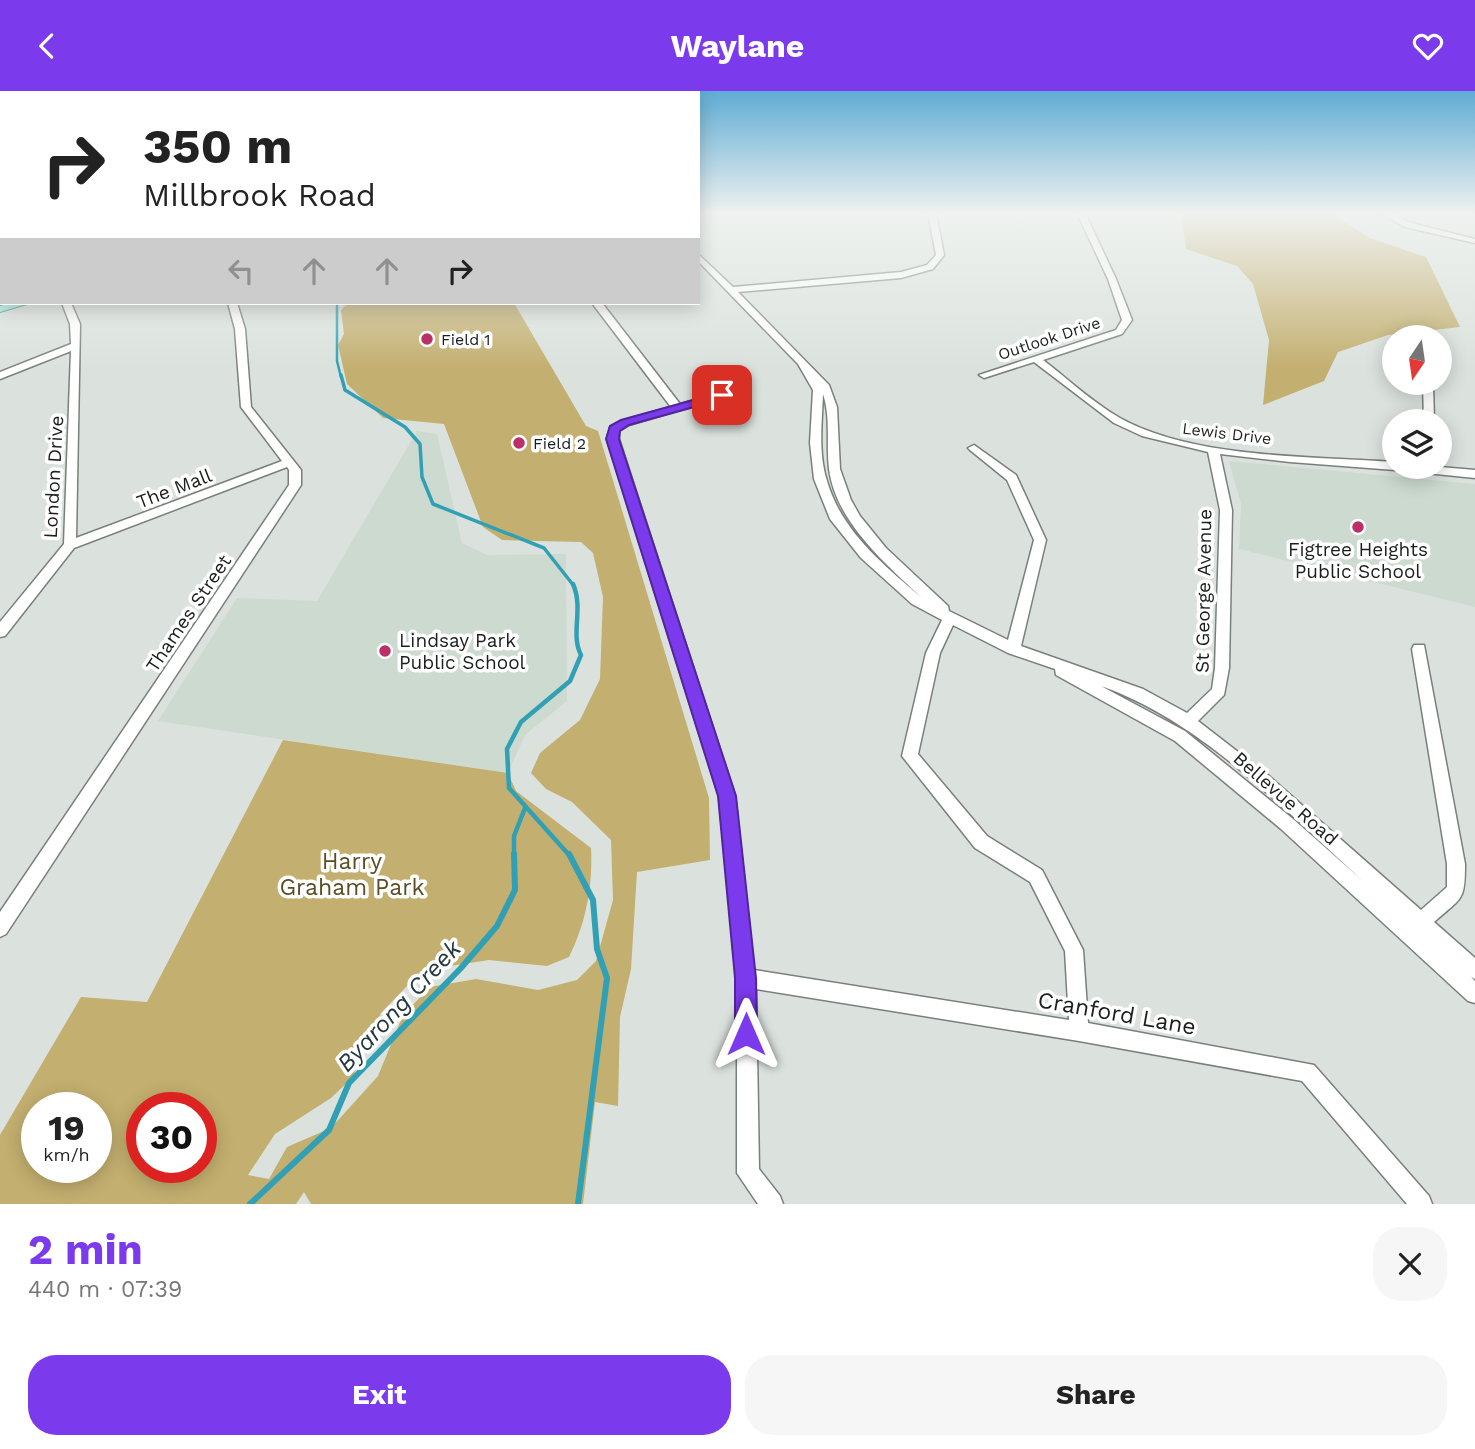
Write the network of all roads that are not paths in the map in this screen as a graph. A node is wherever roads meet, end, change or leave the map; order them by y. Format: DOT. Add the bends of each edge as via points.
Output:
graph roads {
  1 [pos="707,265"];
  2 [pos="932,265"];
  3 [pos="1105,265"];
  4 [pos="731,290"];
  5 [pos="68,305"];
  6 [pos="233,305"];
  7 [pos="599,305"];
  8 [pos="76,345"];
  9 [pos="1037,360"];
  10 [pos="984,375"];
  11 [pos="0,376"];
  12 [pos="745,389"];
  13 [pos="677,408"];
  14 [pos="974,448"];
  15 [pos="1213,450"];
  16 [pos="289,461"];
  17 [pos="1382,465"];
  18 [pos="1452,471"];
  19 [pos="1475,474"];
  20 [pos="70,545"];
  21 [pos="950,617"];
  22 [pos="0,632"];
  23 [pos="1013,649"];
  24 [pos="1419,649"];
  25 [pos="1048,663"];
  26 [pos="1188,721"];
  27 [pos="1422,921"];
  28 [pos="0,928"];
  29 [pos="1475,970"];
  30 [pos="746,978"];
  31 [pos="1475,994"];
  32 [pos="1079,1031"];
  33 [pos="772,1204"];
  34 [pos="1421,1204"];
  1 -- 4 [label="street, Bellevue Road"];
  2 -- 4 [label="street" via="901,275"];
  3 -- 9 [label="street, Outlook Drive" via="1127,320 1119,332"];
  4 -- 21 [label="street, Bellevue Road" via="803,365 818,390 820,479 834,516 865,555 917,601"];
  5 -- 8 [label="street, London Drive"];
  6 -- 16 [label="street, Thames Street" via="240,329 246,407"];
  7 -- 13 [label="street"];
  8 -- 11 [label="street"];
  8 -- 20 [label="street, London Drive"];
  9 -- 10 [label="street, Outlook Drive"];
  9 -- 15 [label="street, Lewis Drive" via="1118,422 1178,444"];
  12 -- 13 [label="street"];
  13 -- 30 [label="street" via="625,422 614,429 613,439 727,796"];
  14 -- 23 [label="street" via="1012,478 1040,540"];
  15 -- 17 [label="street, Lewis Drive"];
  15 -- 26 [label="street, St George Avenue" via="1226,510 1222,667 1219,691"];
  16 -- 20 [label="street, The Mall"];
  16 -- 28 [label="street, Thames Street" via="297,476 294,488"];
  18 -- 19 [label="street"];
  20 -- 22 [label="street, London Drive"];
  21 -- 23 [label="street, Bellevue Road"];
  21 -- 32 [label="street" via="933,653 910,756 981,842 1036,876 1074,950"];
  23 -- 25 [label="street, Bellevue Road"];
  24 -- 27 [label="street" via="1456,864 1456,891"];
  25 -- 26 [label="street, Bellevue Road" via="1138,693"];
  25 -- 31 [label="street, Bellevue Road" via="1180,736 1278,816"];
  26 -- 27 [label="street, Bellevue Road"];
  27 -- 29 [label="street, Bellevue Road"];
  30 -- 32 [label="street, Cranford Lane"];
  30 -- 33 [label="street" via="748,1173"];
  32 -- 34 [label="street, Cranford Lane" via="1307,1072"];
}
